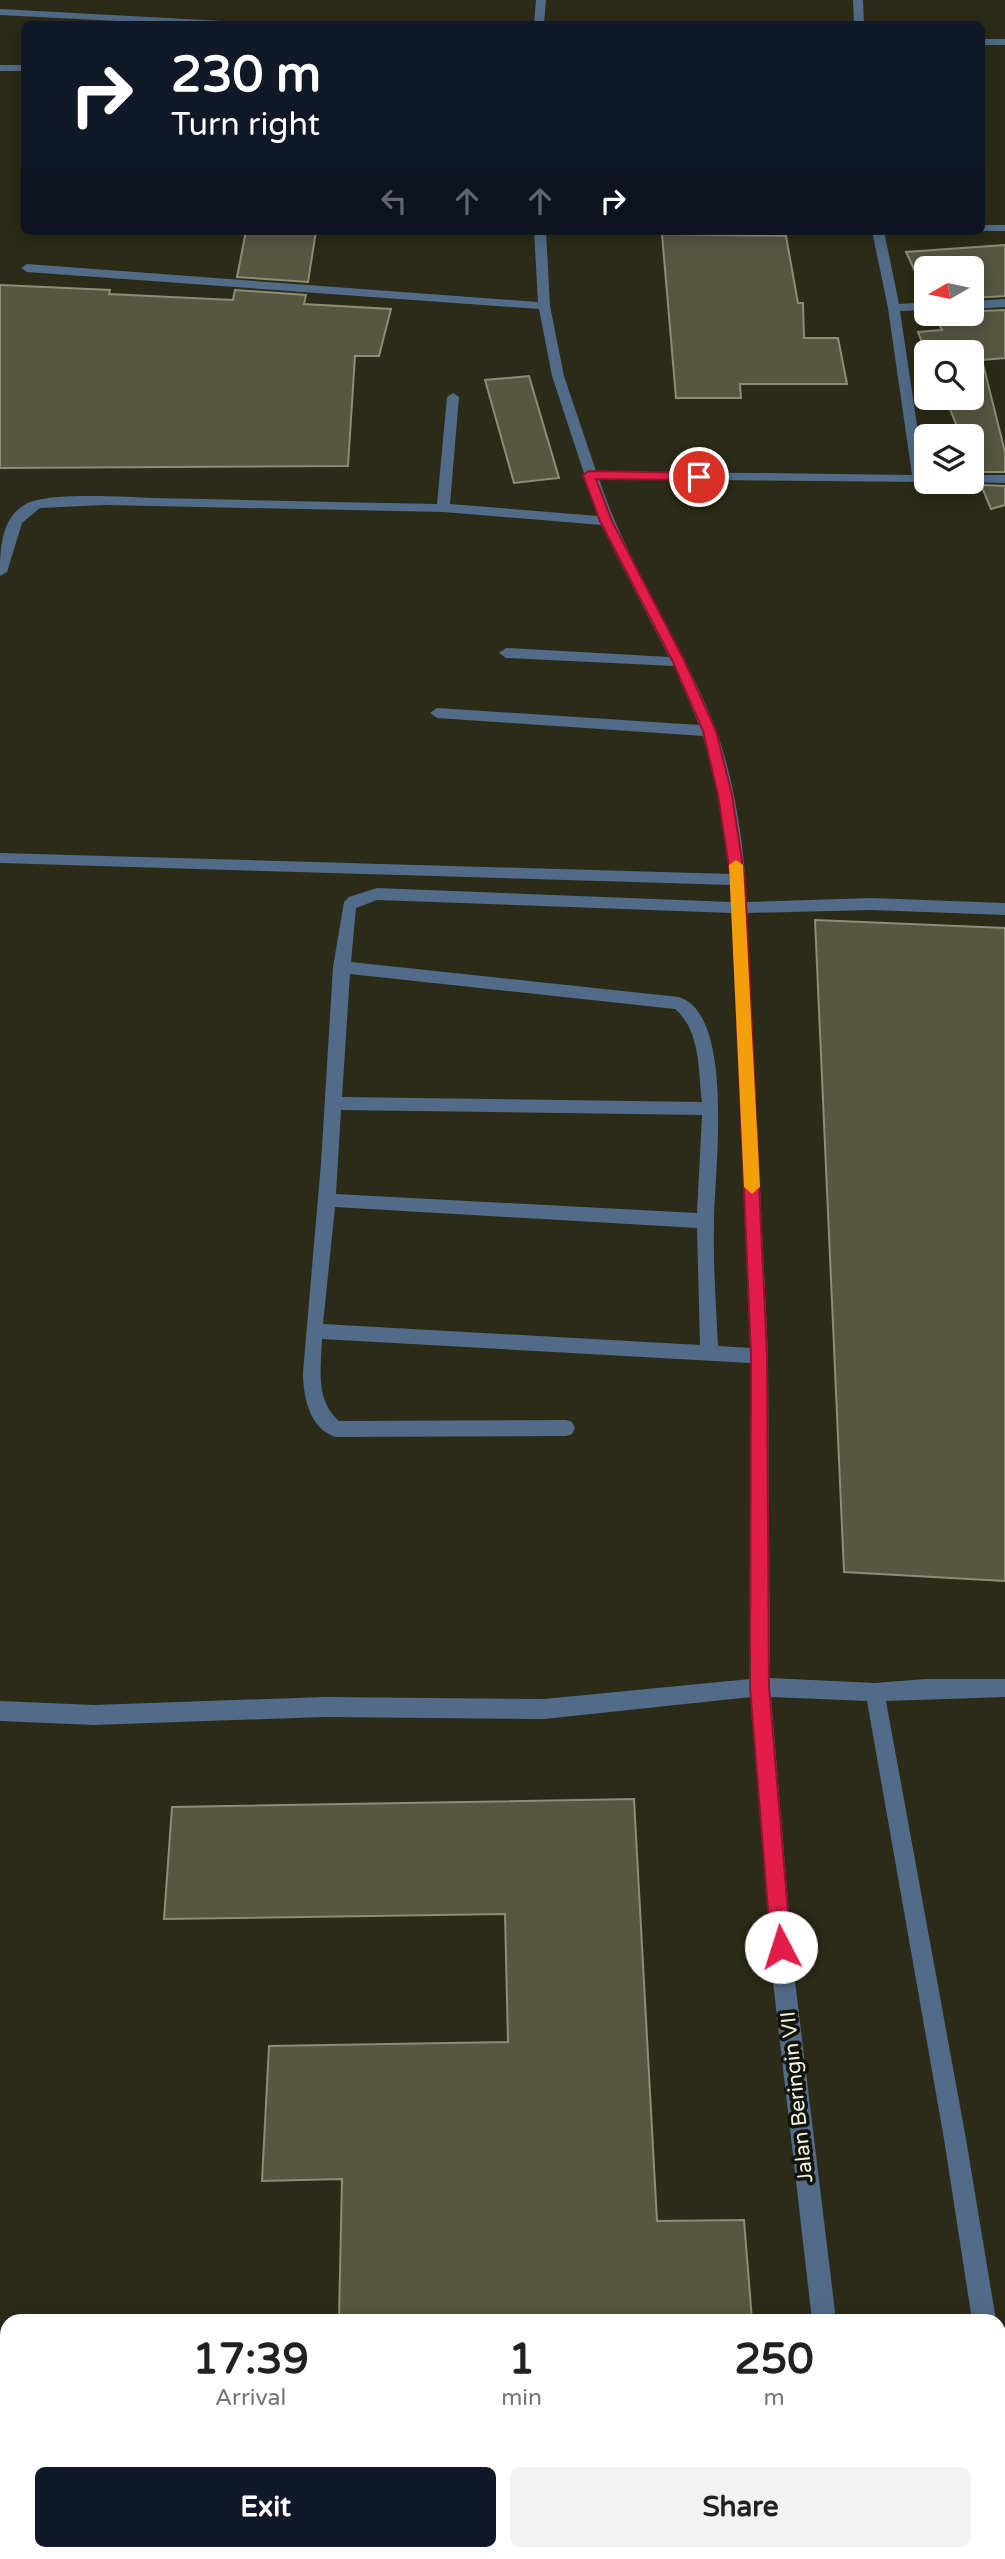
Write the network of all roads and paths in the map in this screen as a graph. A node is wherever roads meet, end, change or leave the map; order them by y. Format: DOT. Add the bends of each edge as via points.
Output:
graph roads {
  1 [pos="541,0"];
  2 [pos="858,0"];
  3 [pos="0,12"];
  4 [pos="62,20"];
  5 [pos="102,21"];
  6 [pos="539,21"];
  7 [pos="859,21"];
  8 [pos="985,42"];
  9 [pos="1005,42"];
  10 [pos="0,68"];
  11 [pos="21,68"];
  12 [pos="985,228"];
  13 [pos="1005,228"];
  14 [pos="540,235"];
  15 [pos="879,235"];
  16 [pos="27,268"];
  17 [pos="1005,303"];
  18 [pos="984,304"];
  19 [pos="544,306"];
  20 [pos="914,307"];
  21 [pos="894,308"];
  22 [pos="453,397"];
  23 [pos="914,430"];
  24 [pos="589,475"];
  25 [pos="914,479"];
  26 [pos="984,479"];
  27 [pos="1005,479"];
  28 [pos="443,508"];
  29 [pos="606,521"];
  30 [pos="0,572"];
  31 [pos="506,653"];
  32 [pos="679,662"];
  33 [pos="438,713"];
  34 [pos="709,731"];
  35 [pos="0,858"];
  36 [pos="738,880"];
  37 [pos="740,908"];
  38 [pos="1005,909"];
  39 [pos="341,967"];
  40 [pos="335,1103"];
  41 [pos="710,1109"];
  42 [pos="327,1200"];
  43 [pos="705,1221"];
  44 [pos="313,1331"];
  45 [pos="709,1353"];
  46 [pos="759,1356"];
  47 [pos="566,1428"];
  48 [pos="760,1687"];
  49 [pos="1005,1688"];
  50 [pos="875,1692"];
  51 [pos="0,1711"];
  52 [pos="823,2314"];
  53 [pos="983,2314"];
  1 -- 6 [label="street"];
  2 -- 7 [label="street"];
  3 -- 4 [label="street"];
  4 -- 5 [label="street"];
  8 -- 9 [label="street"];
  10 -- 11 [label="street"];
  12 -- 13 [label="street"];
  14 -- 19 [label="street, Jalan Beringin VII"];
  15 -- 21 [label="street"];
  16 -- 19 [label="street"];
  17 -- 18 [label="street"];
  19 -- 24 [label="street, Jalan Beringin VII" via="558,376"];
  20 -- 21 [label="street"];
  21 -- 23 [label="street"];
  22 -- 28 [label="street"];
  24 -- 25 [label="street"];
  24 -- 29 [label="street, Jalan Beringin VII"];
  26 -- 27 [label="street"];
  28 -- 29 [label="street"];
  28 -- 30 [label="street" via="106,501 38,504 18,515"];
  29 -- 32 [label="street, Jalan Beringin VII"];
  31 -- 32 [label="street"];
  32 -- 34 [label="street, Jalan Beringin VII"];
  33 -- 34 [label="street"];
  34 -- 36 [label="street, Jalan Beringin VII"];
  35 -- 36 [label="street"];
  36 -- 37 [label="street, Jalan Beringin VII"];
  37 -- 38 [label="street" via="871,904"];
  37 -- 39 [label="street" via="377,894 349,906"];
  37 -- 46 [label="street, Jalan Beringin VII"];
  39 -- 40 [label="street"];
  39 -- 41 [label="street" via="679,1003 699,1025"];
  40 -- 41 [label="street"];
  40 -- 42 [label="street"];
  41 -- 43 [label="street"];
  42 -- 43 [label="street"];
  42 -- 44 [label="street"];
  43 -- 45 [label="street"];
  44 -- 45 [label="street"];
  44 -- 47 [label="street" via="314,1405 335,1429"];
  45 -- 46 [label="street"];
  46 -- 48 [label="street, Jalan Beringin VII"];
  48 -- 50 [label="street"];
  48 -- 51 [label="street" via="544,1709 324,1707 94,1715"];
  48 -- 52 [label="street, Jalan Beringin VII" via="783,1973"];
  49 -- 50 [label="street"];
  50 -- 53 [label="street"];
}
